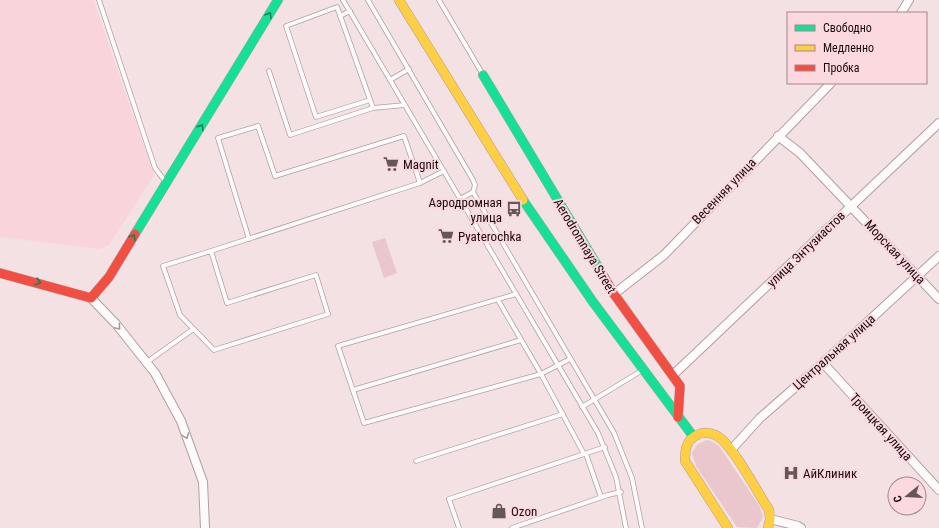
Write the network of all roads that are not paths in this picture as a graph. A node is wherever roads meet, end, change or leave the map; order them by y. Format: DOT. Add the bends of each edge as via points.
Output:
graph roads {
  1 [pos="99,0"];
  2 [pos="278,0"];
  3 [pos="343,0"];
  4 [pos="368,0"];
  5 [pos="399,0"];
  6 [pos="439,0"];
  7 [pos="909,0"];
  8 [pos="350,11"];
  9 [pos="902,12"];
  10 [pos="340,16"];
  11 [pos="409,69"];
  12 [pos="269,71"];
  13 [pos="483,75"];
  14 [pos="390,80"];
  15 [pos="830,84"];
  16 [pos="370,100"];
  17 [pos="405,105"];
  18 [pos="373,108"];
  19 [pos="939,123"];
  20 [pos="778,136"];
  21 [pos="444,171"];
  22 [pos="167,183"];
  23 [pos="420,183"];
  24 [pos="473,192"];
  25 [pos="460,199"];
  26 [pos="851,205"];
  27 [pos="249,239"];
  28 [pos="210,251"];
  29 [pos="939,256"];
  30 [pos="0,273"];
  31 [pos="918,276"];
  32 [pos="516,294"];
  33 [pos="614,294"];
  34 [pos="91,298"];
  35 [pos="939,299"];
  36 [pos="498,300"];
  37 [pos="192,330"];
  38 [pos="521,340"];
  39 [pos="570,358"];
  40 [pos="147,362"];
  41 [pos="823,363"];
  42 [pos="558,366"];
  43 [pos="643,370"];
  44 [pos="541,374"];
  45 [pos="674,375"];
  46 [pos="353,390"];
  47 [pos="594,399"];
  48 [pos="582,406"];
  49 [pos="563,414"];
  50 [pos="678,416"];
  51 [pos="693,436"];
  52 [pos="605,447"];
  53 [pos="731,450"];
  54 [pos="585,454"];
  55 [pos="416,461"];
  56 [pos="939,490"];
  57 [pos="621,492"];
  58 [pos="601,497"];
  59 [pos="769,523"];
  60 [pos="205,528"];
  61 [pos="459,528"];
  62 [pos="512,528"];
  63 [pos="626,528"];
  64 [pos="642,528"];
  65 [pos="728,528"];
  66 [pos="800,528"];
  1 -- 22 [label="lane" via="154,168"];
  22 -- 2 [label="street, one-way"];
  3 -- 8 [label="lane"];
  4 -- 11 [label="lane"];
  5 -- 43 [label="street" via="527,206 598,310"];
  6 -- 13 [label="lane"];
  7 -- 9 [label="street"];
  8 -- 10 [label="lane"];
  8 -- 14 [label="lane"];
  10 -- 16 [label="lane"];
  10 -- 16 [label="lane" via="337,7 286,26 316,117"];
  11 -- 14 [label="lane"];
  11 -- 24 [label="lane" via="473,180"];
  12 -- 18 [label="lane" via="290,135"];
  13 -- 33 [label="street, Aerodromnaya Street"];
  14 -- 17 [label="lane"];
  15 -- 20 [label="street, Весенняя улица"];
  16 -- 18 [label="lane"];
  17 -- 18 [label="lane"];
  17 -- 21 [label="lane"];
  19 -- 26 [label="street, улица Энтузиастов"];
  20 -- 26 [label="street, Морская улица" via="800,153"];
  20 -- 33 [label="street, Весенняя улица" via="664,254"];
  21 -- 23 [label="lane"];
  21 -- 25 [label="lane"];
  34 -- 22 [label="street, one-way" via="109,277"];
  23 -- 27 [label="lane"];
  23 -- 27 [label="lane" via="404,136 275,176 258,126 218,138"];
  24 -- 25 [label="lane"];
  24 -- 39 [label="lane"];
  25 -- 32 [label="lane"];
  26 -- 31 [label="street, Морская улица"];
  26 -- 45 [label="street, улица Энтузиастов"];
  27 -- 28 [label="lane"];
  28 -- 37 [label="lane" via="163,266 180,315"];
  28 -- 37 [label="lane" via="227,303 316,275 328,314 214,350"];
  29 -- 31 [label="street, Центральная улица"];
  30 -- 34 [label="street, one-way"];
  31 -- 35 [label="street, Морская улица"];
  31 -- 41 [label="street, Центральная улица"];
  32 -- 36 [label="lane"];
  32 -- 42 [label="lane"];
  33 -- 45 [label="street, Aerodromnaya Street"];
  34 -- 40 [label="street, one-way"];
  36 -- 38 [label="lane"];
  36 -- 46 [label="lane" via="338,346"];
  37 -- 40 [label="lane"];
  38 -- 44 [label="lane"];
  38 -- 46 [label="lane"];
  39 -- 42 [label="lane"];
  39 -- 47 [label="lane"];
  40 -- 60 [label="street, one-way" via="181,422 203,482"];
  41 -- 53 [label="street, Центральная улица" via="760,418"];
  41 -- 56 [label="street, Троицкая улица"];
  42 -- 44 [label="lane"];
  42 -- 48 [label="lane"];
  43 -- 47 [label="lane"];
  43 -- 50 [label="street"];
  44 -- 46 [label="lane" via="364,422"];
  44 -- 49 [label="lane"];
  45 -- 50 [label="street, Aerodromnaya Street" via="680,386"];
  47 -- 48 [label="lane"];
  47 -- 64 [label="lane" via="624,456 636,491"];
  48 -- 52 [label="lane"];
  49 -- 54 [label="lane"];
  49 -- 55 [label="lane"];
  50 -- 51 [label="street"];
  51 -- 53 [label="street" via="701,433 714,434"];
  51 -- 65 [label="street" via="685,449 685,461"];
  52 -- 54 [label="lane"];
  52 -- 57 [label="lane"];
  53 -- 59 [label="street" via="766,504"];
  54 -- 58 [label="lane"];
  54 -- 61 [label="lane" via="449,499"];
  57 -- 58 [label="lane"];
  57 -- 63 [label="lane"];
  58 -- 62 [label="lane"];
  59 -- 66 [label="street"];
}
